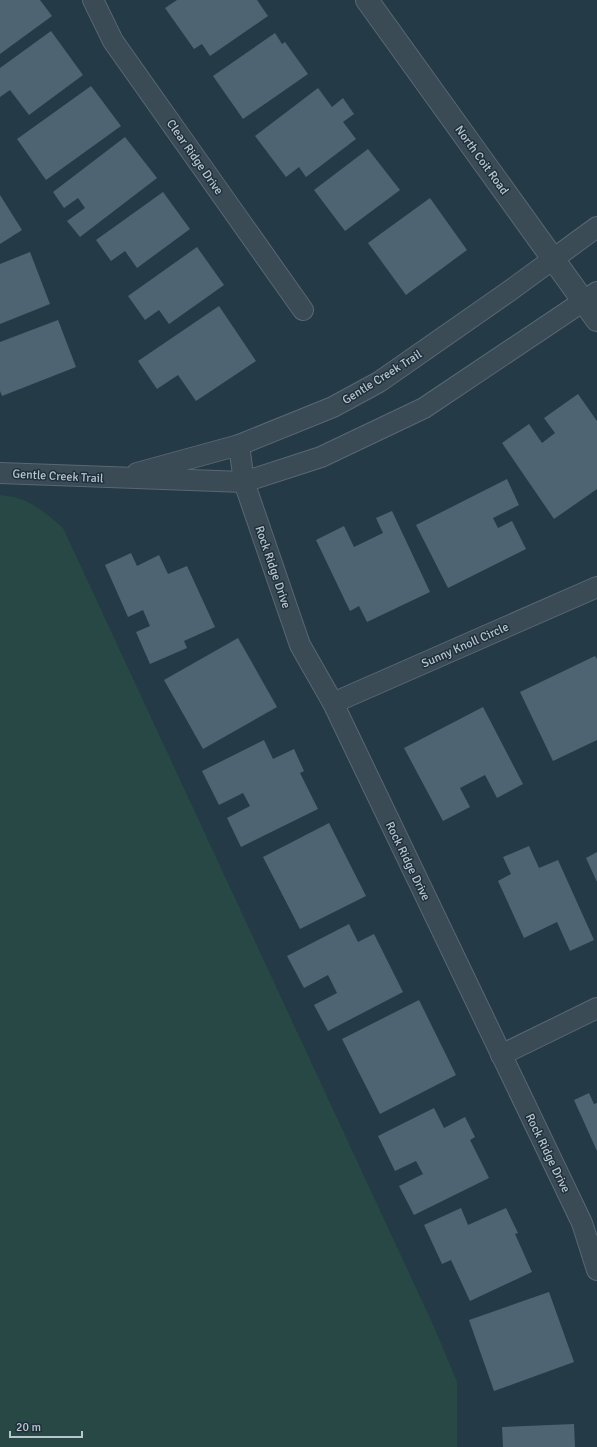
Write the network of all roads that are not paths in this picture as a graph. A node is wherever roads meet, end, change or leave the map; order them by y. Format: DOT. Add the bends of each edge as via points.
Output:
graph roads {
  1 [pos="92,0"];
  2 [pos="367,0"];
  3 [pos="597,227"];
  4 [pos="553,258"];
  5 [pos="590,296"];
  6 [pos="303,310"];
  7 [pos="597,320"];
  8 [pos="239,445"];
  9 [pos="0,473"];
  10 [pos="115,478"];
  11 [pos="244,482"];
  12 [pos="597,587"];
  13 [pos="333,703"];
  14 [pos="597,1008"];
  15 [pos="500,1055"];
  16 [pos="597,1270"];
  1 -- 6 [label="street, Clear Ridge Drive" via="113,41"];
  2 -- 4 [label="street, North Coit Road"];
  3 -- 4 [label="street, Gentle Creek Trail"];
  4 -- 5 [label="street, North Coit Road"];
  4 -- 8 [label="street, Gentle Creek Trail" via="379,382 333,407"];
  5 -- 7 [label="street, North Coit Road"];
  5 -- 11 [label="street, Gentle Creek Trail" via="424,408 321,457"];
  8 -- 10 [label="street, Gentle Creek Trail"];
  8 -- 11 [label="street, Rock Ridge Drive"];
  9 -- 10 [label="street, Gentle Creek Trail"];
  10 -- 11 [label="street, Gentle Creek Trail"];
  11 -- 13 [label="street, Rock Ridge Drive" via="300,645"];
  12 -- 13 [label="street, Sunny Knoll Circle"];
  13 -- 15 [label="street, Rock Ridge Drive"];
  14 -- 15 [label="street"];
  15 -- 16 [label="street, Rock Ridge Drive" via="582,1223"];
}
